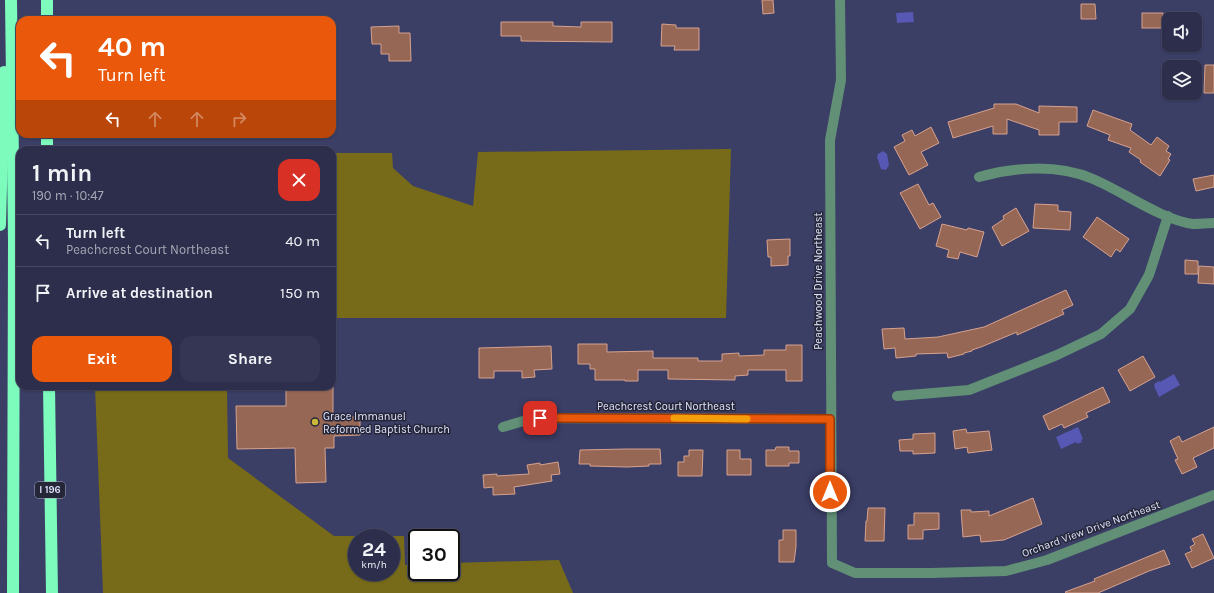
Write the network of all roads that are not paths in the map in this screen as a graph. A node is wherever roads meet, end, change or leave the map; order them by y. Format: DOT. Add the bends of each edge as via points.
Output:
graph roads {
  1 [pos="6,0"];
  2 [pos="11,0"];
  3 [pos="47,0"];
  4 [pos="840,0"];
  5 [pos="47,16"];
  6 [pos="978,177"];
  7 [pos="1168,216"];
  8 [pos="1214,223"];
  9 [pos="0,225"];
  10 [pos="48,390"];
  11 [pos="896,396"];
  12 [pos="830,419"];
  13 [pos="503,428"];
  14 [pos="1214,495"];
  15 [pos="832,562"];
  16 [pos="13,593"];
  17 [pos="52,593"];
  1 -- 9 [label="highway"];
  2 -- 16 [label="highway" via="14,242"];
  3 -- 5 [label="highway"];
  4 -- 12 [label="street, Peachwood Drive Northeast" via="842,80 830,140"];
  6 -- 7 [label="street" via="1032,169 1065,170 1092,178"];
  7 -- 8 [label="street" via="1192,224"];
  7 -- 11 [label="street" via="1149,275 1130,309 1101,334 1057,355 969,390"];
  10 -- 17 [label="highway, I 196"];
  12 -- 13 [label="street, Peachcrest Court Northeast" via="540,418"];
  12 -- 15 [label="street, Peachwood Drive Northeast"];
  14 -- 15 [label="street, Orchard View Drive Northeast" via="1047,560 1006,571 931,574 855,573"];
}
